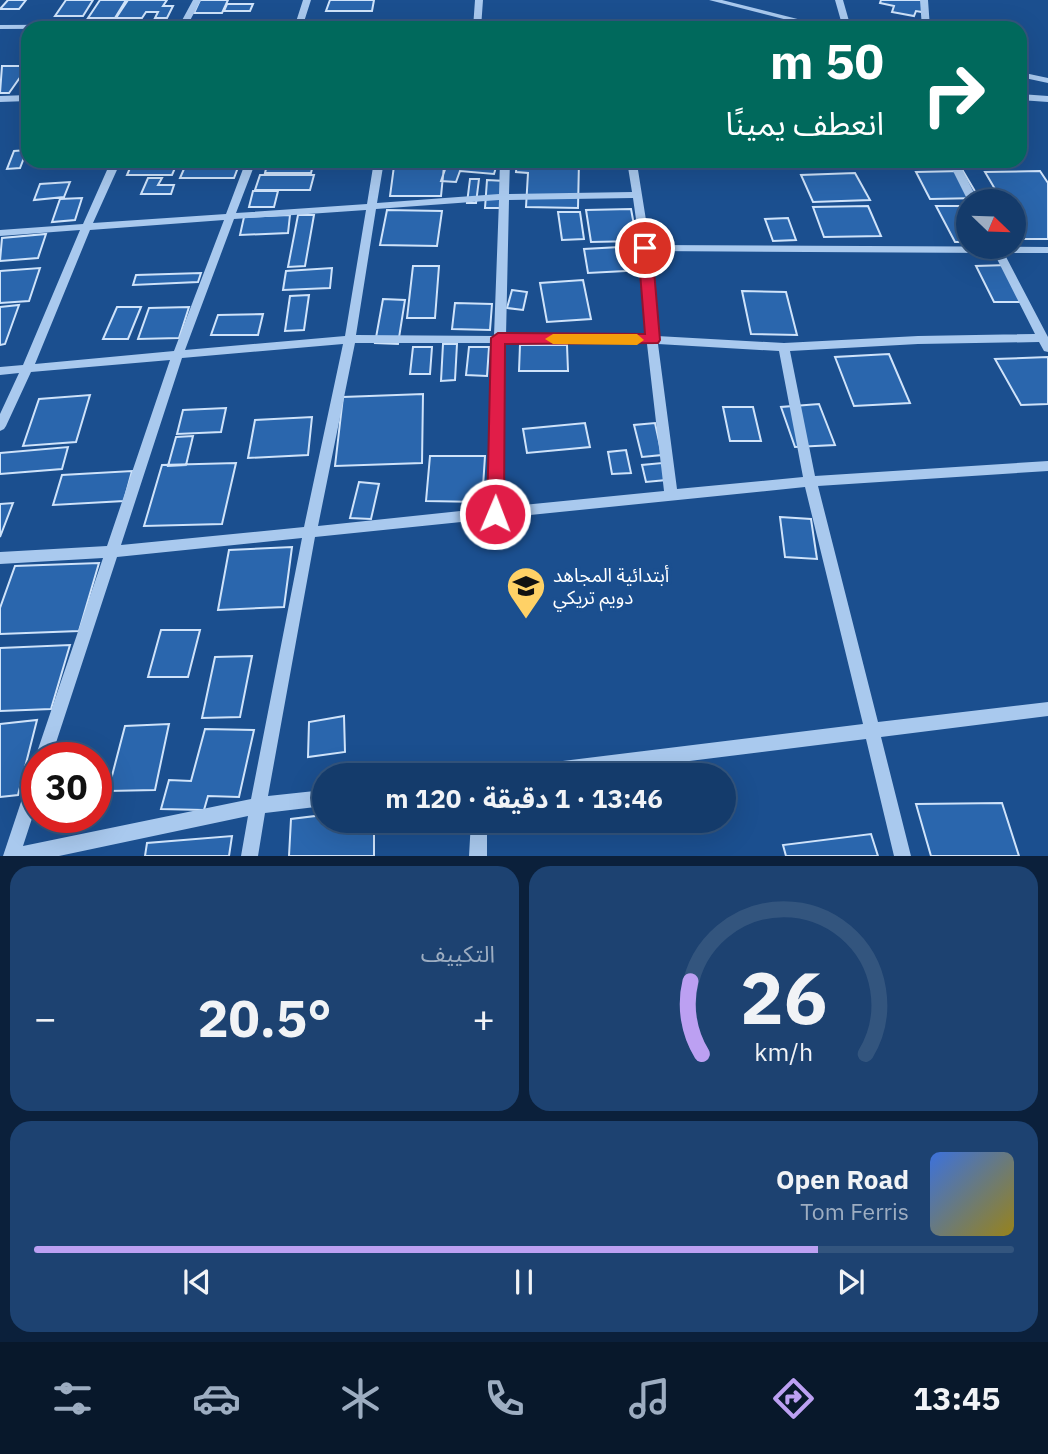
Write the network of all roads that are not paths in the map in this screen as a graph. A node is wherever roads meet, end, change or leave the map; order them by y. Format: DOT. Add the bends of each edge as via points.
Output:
graph roads {
  1 [pos="197,0"];
  2 [pos="307,0"];
  3 [pos="479,0"];
  4 [pos="713,0"];
  5 [pos="839,0"];
  6 [pos="924,0"];
  7 [pos="186,21"];
  8 [pos="300,21"];
  9 [pos="478,21"];
  10 [pos="800,21"];
  11 [pos="845,21"];
  12 [pos="926,21"];
  13 [pos="0,27"];
  14 [pos="21,27"];
  15 [pos="1027,76"];
  16 [pos="1048,81"];
  17 [pos="21,98"];
  18 [pos="1027,98"];
  19 [pos="0,99"];
  20 [pos="1048,99"];
  21 [pos="113,168"];
  22 [pos="249,168"];
  23 [pos="378,168"];
  24 [pos="505,168"];
  25 [pos="633,168"];
  26 [pos="956,168"];
  27 [pos="967,189"];
  28 [pos="636,195"];
  29 [pos="504,197"];
  30 [pos="372,205"];
  31 [pos="232,216"];
  32 [pos="85,225"];
  33 [pos="0,233"];
  34 [pos="645,248"];
  35 [pos="956,248"];
  36 [pos="1026,249"];
  37 [pos="1048,250"];
  38 [pos="1003,259"];
  39 [pos="498,338"];
  40 [pos="350,339"];
  41 [pos="652,340"];
  42 [pos="1045,343"];
  43 [pos="784,347"];
  44 [pos="177,357"];
  45 [pos="30,368"];
  46 [pos="0,371"];
  47 [pos="0,426"];
  48 [pos="1048,466"];
  49 [pos="810,481"];
  50 [pos="671,495"];
  51 [pos="495,514"];
  52 [pos="310,530"];
  53 [pos="113,552"];
  54 [pos="0,558"];
  55 [pos="1048,709"];
  56 [pos="874,732"];
  57 [pos="48,742"];
  58 [pos="614,763"];
  59 [pos="312,799"];
  60 [pos="258,806"];
  61 [pos="21,830"];
  62 [pos="479,833"];
  63 [pos="13,856"];
  64 [pos="249,856"];
  65 [pos="478,856"];
  66 [pos="903,856"];
  1 -- 7 [label="street"];
  2 -- 8 [label="street"];
  3 -- 9 [label="street"];
  4 -- 10 [label="street"];
  5 -- 11 [label="street"];
  6 -- 12 [label="street"];
  13 -- 14 [label="street"];
  15 -- 16 [label="street"];
  17 -- 19 [label="street"];
  18 -- 20 [label="street"];
  21 -- 32 [label="street"];
  22 -- 31 [label="street"];
  23 -- 30 [label="street"];
  24 -- 29 [label="street"];
  25 -- 28 [label="street"];
  26 -- 27 [label="street"];
  28 -- 29 [label="street"];
  28 -- 34 [label="street"];
  29 -- 30 [label="street"];
  29 -- 39 [label="street"];
  30 -- 31 [label="street"];
  30 -- 40 [label="street"];
  31 -- 32 [label="street"];
  31 -- 44 [label="street"];
  32 -- 33 [label="street"];
  32 -- 45 [label="street"];
  34 -- 35 [label="street"];
  34 -- 41 [label="street"];
  36 -- 37 [label="street"];
  38 -- 42 [label="street"];
  39 -- 40 [label="street"];
  39 -- 41 [label="street"];
  39 -- 51 [label="street"];
  40 -- 44 [label="street"];
  40 -- 52 [label="street"];
  41 -- 43 [label="street"];
  41 -- 50 [label="street"];
  42 -- 43 [label="street" via="918,340"];
  43 -- 49 [label="street"];
  44 -- 45 [label="street"];
  44 -- 53 [label="street"];
  45 -- 46 [label="street"];
  45 -- 47 [label="street"];
  48 -- 49 [label="street"];
  49 -- 50 [label="street"];
  49 -- 56 [label="street"];
  50 -- 51 [label="street"];
  51 -- 52 [label="street"];
  52 -- 53 [label="street"];
  52 -- 60 [label="street"];
  53 -- 54 [label="street"];
  53 -- 57 [label="street"];
  55 -- 56 [label="street"];
  56 -- 58 [label="street"];
  56 -- 66 [label="street"];
  59 -- 60 [label="street"];
  60 -- 63 [label="street"];
  60 -- 64 [label="street"];
  61 -- 63 [label="street"];
  62 -- 65 [label="street"];
}
